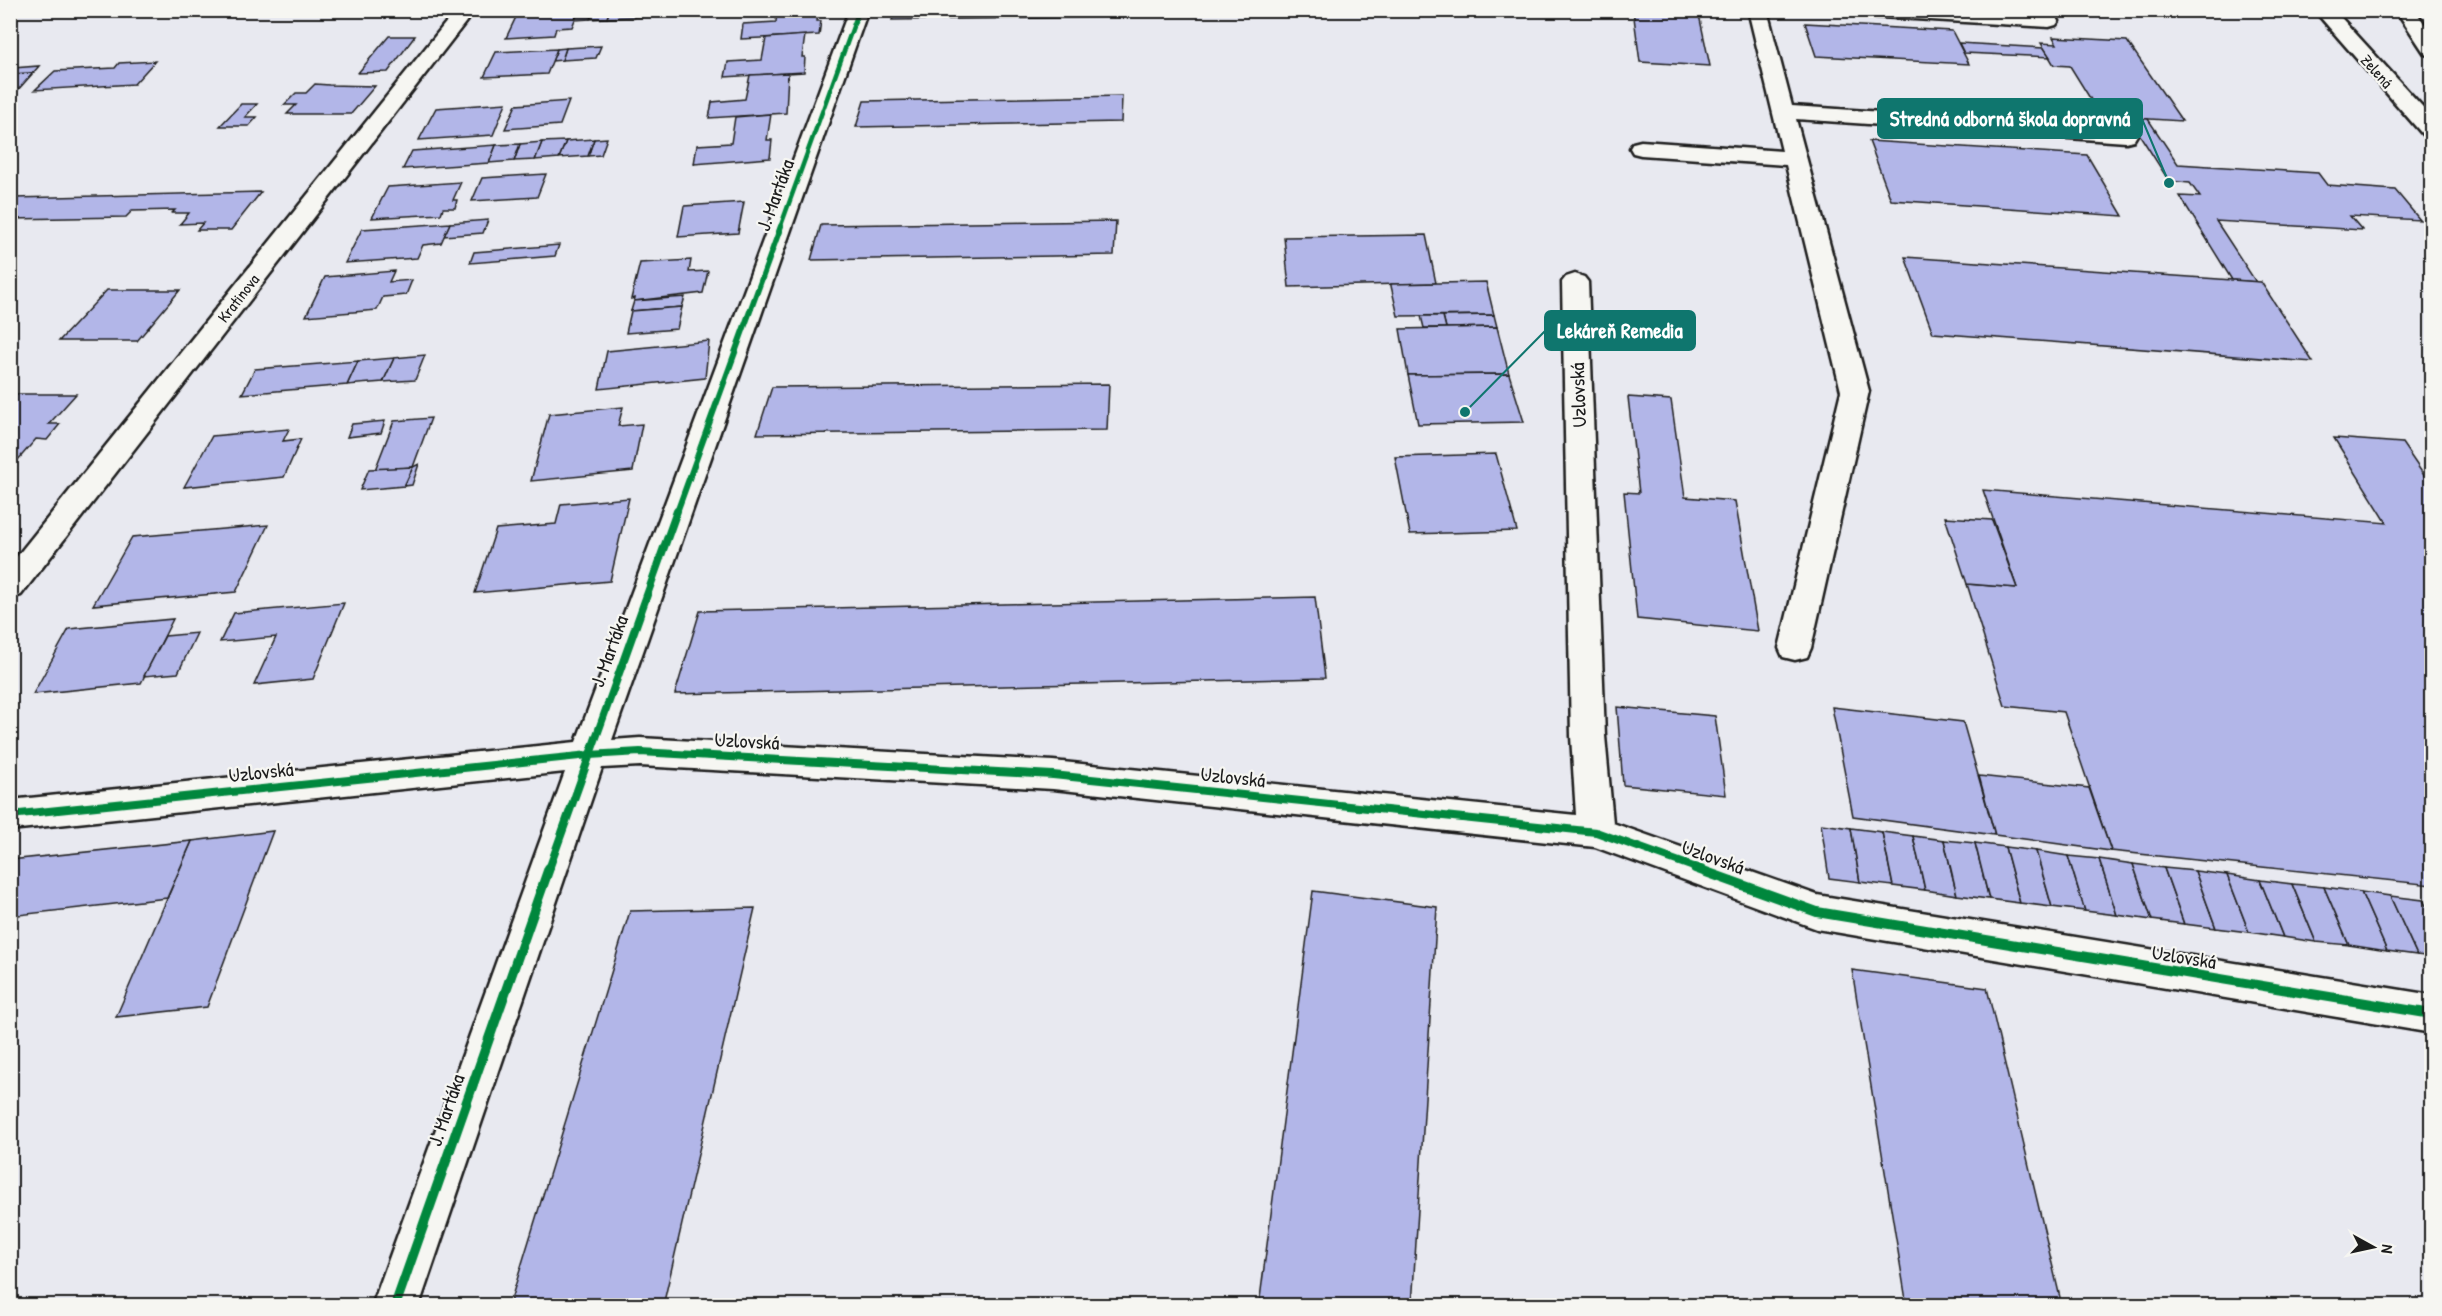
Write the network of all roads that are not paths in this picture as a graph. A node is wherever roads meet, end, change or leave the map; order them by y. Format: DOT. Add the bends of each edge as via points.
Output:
graph roads {
  1 [pos="466,10"];
  2 [pos="859,10"];
  3 [pos="1757,10"];
  4 [pos="1863,10"];
  5 [pos="2323,10"];
  6 [pos="2405,10"];
  7 [pos="2049,21"];
  8 [pos="2432,50"];
  9 [pos="1783,112"];
  10 [pos="2432,131"];
  11 [pos="2126,135"];
  12 [pos="1641,148"];
  13 [pos="1795,159"];
  14 [pos="1575,282"];
  15 [pos="10,587"];
  16 [pos="1796,648"];
  17 [pos="589,755"];
  18 [pos="10,815"];
  19 [pos="1596,832"];
  20 [pos="2432,1014"];
  21 [pos="395,1305"];
  1 -- 15 [label="street, Kratinova"];
  2 -- 17 [label="street, J. Martáka"];
  3 -- 9 [label="street"];
  4 -- 7 [label="street"];
  5 -- 10 [label="street, Zelená"];
  6 -- 8 [label="street"];
  9 -- 11 [label="street"];
  9 -- 13 [label="street"];
  12 -- 13 [label="street"];
  13 -- 16 [label="street" via="1855,391"];
  14 -- 19 [label="street, Uzlovská" via="1588,736"];
  17 -- 18 [label="street, Uzlovská"];
  17 -- 19 [label="street, Uzlovská" via="640,752 1041,774"];
  17 -- 21 [label="street, J. Martáka"];
  19 -- 20 [label="street, Uzlovská" via="1817,912"];
}
